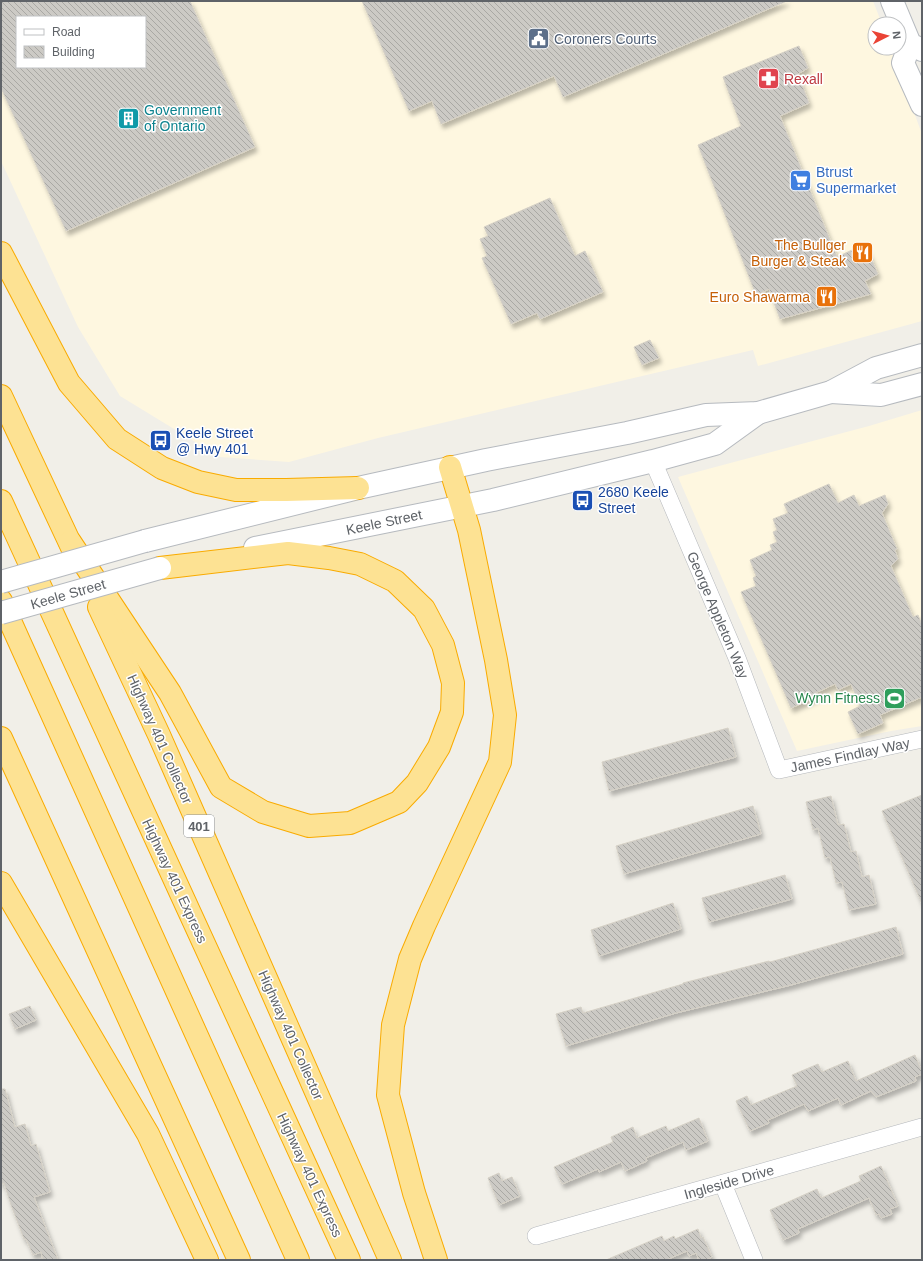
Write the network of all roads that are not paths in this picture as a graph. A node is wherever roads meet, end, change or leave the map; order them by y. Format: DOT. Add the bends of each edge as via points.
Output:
graph roads {
  1 [pos="892,1"];
  2 [pos="918,44"];
  3 [pos="922,105"];
  4 [pos="1,253"];
  5 [pos="922,355"];
  6 [pos="922,384"];
  7 [pos="832,392"];
  8 [pos="1,396"];
  9 [pos="758,413"];
  10 [pos="653,461"];
  11 [pos="450,467"];
  12 [pos="358,488"];
  13 [pos="1,501"];
  14 [pos="460,506"];
  15 [pos="70,542"];
  16 [pos="160,568"];
  17 [pos="1,582"];
  18 [pos="1,601"];
  19 [pos="1,613"];
  20 [pos="1,738"];
  21 [pos="922,739"];
  22 [pos="1,763"];
  23 [pos="779,770"];
  24 [pos="64,877"];
  25 [pos="1,883"];
  26 [pos="922,1127"];
  27 [pos="723,1184"];
  28 [pos="536,1236"];
  29 [pos="207,1260"];
  30 [pos="239,1260"];
  31 [pos="298,1260"];
  32 [pos="349,1260"];
  33 [pos="390,1260"];
  34 [pos="436,1260"];
  35 [pos="754,1260"];
  1 -- 2 [label="main road"];
  2 -- 3 [label="main road" via="903,63"];
  4 -- 12 [label="highway" via="69,383 117,439 162,468 198,482 236,490"];
  5 -- 7 [label="main road, Keele Street" via="876,368"];
  6 -- 7 [label="main road, Keele Street" via="881,395"];
  7 -- 9 [label="main road, Keele Street"];
  8 -- 15 [label="highway, Highway 401 Collector / 401"];
  9 -- 10 [label="main road, Keele Street" via="715,444"];
  9 -- 11 [label="main road, Keele Street" via="706,415 627,434"];
  10 -- 14 [label="main road, Keele Street"];
  10 -- 23 [label="street, George Appleton Way" via="737,658"];
  11 -- 12 [label="main road, Keele Street"];
  11 -- 14 [label="highway"];
  12 -- 17 [label="main road, Keele Street, bridge" via="145,541"];
  13 -- 32 [label="highway, Highway 401 Express"];
  14 -- 16 [label="main road, Keele Street"];
  14 -- 34 [label="highway" via="468,530 496,660 505,715 500,762 410,959 393,1025 388,1095 414,1193"];
  15 -- 16 [label="highway" via="170,693 221,787 263,812 309,826 350,823 398,802 417,783 439,747 452,712 453,684 443,644 424,609 395,581 360,564 288,553"];
  15 -- 33 [label="highway, Highway 401 Collector / 401"];
  16 -- 19 [label="main road, Keele Street, bridge"];
  18 -- 31 [label="highway"];
  20 -- 24 [label="highway"];
  21 -- 23 [label="street, James Findlay Way"];
  22 -- 24 [label="highway"];
  24 -- 30 [label="highway"];
  25 -- 29 [label="highway" via="148,1134"];
  26 -- 27 [label="street, Ingleside Drive"];
  27 -- 28 [label="street, Ingleside Drive"];
  27 -- 35 [label="street"];
}
